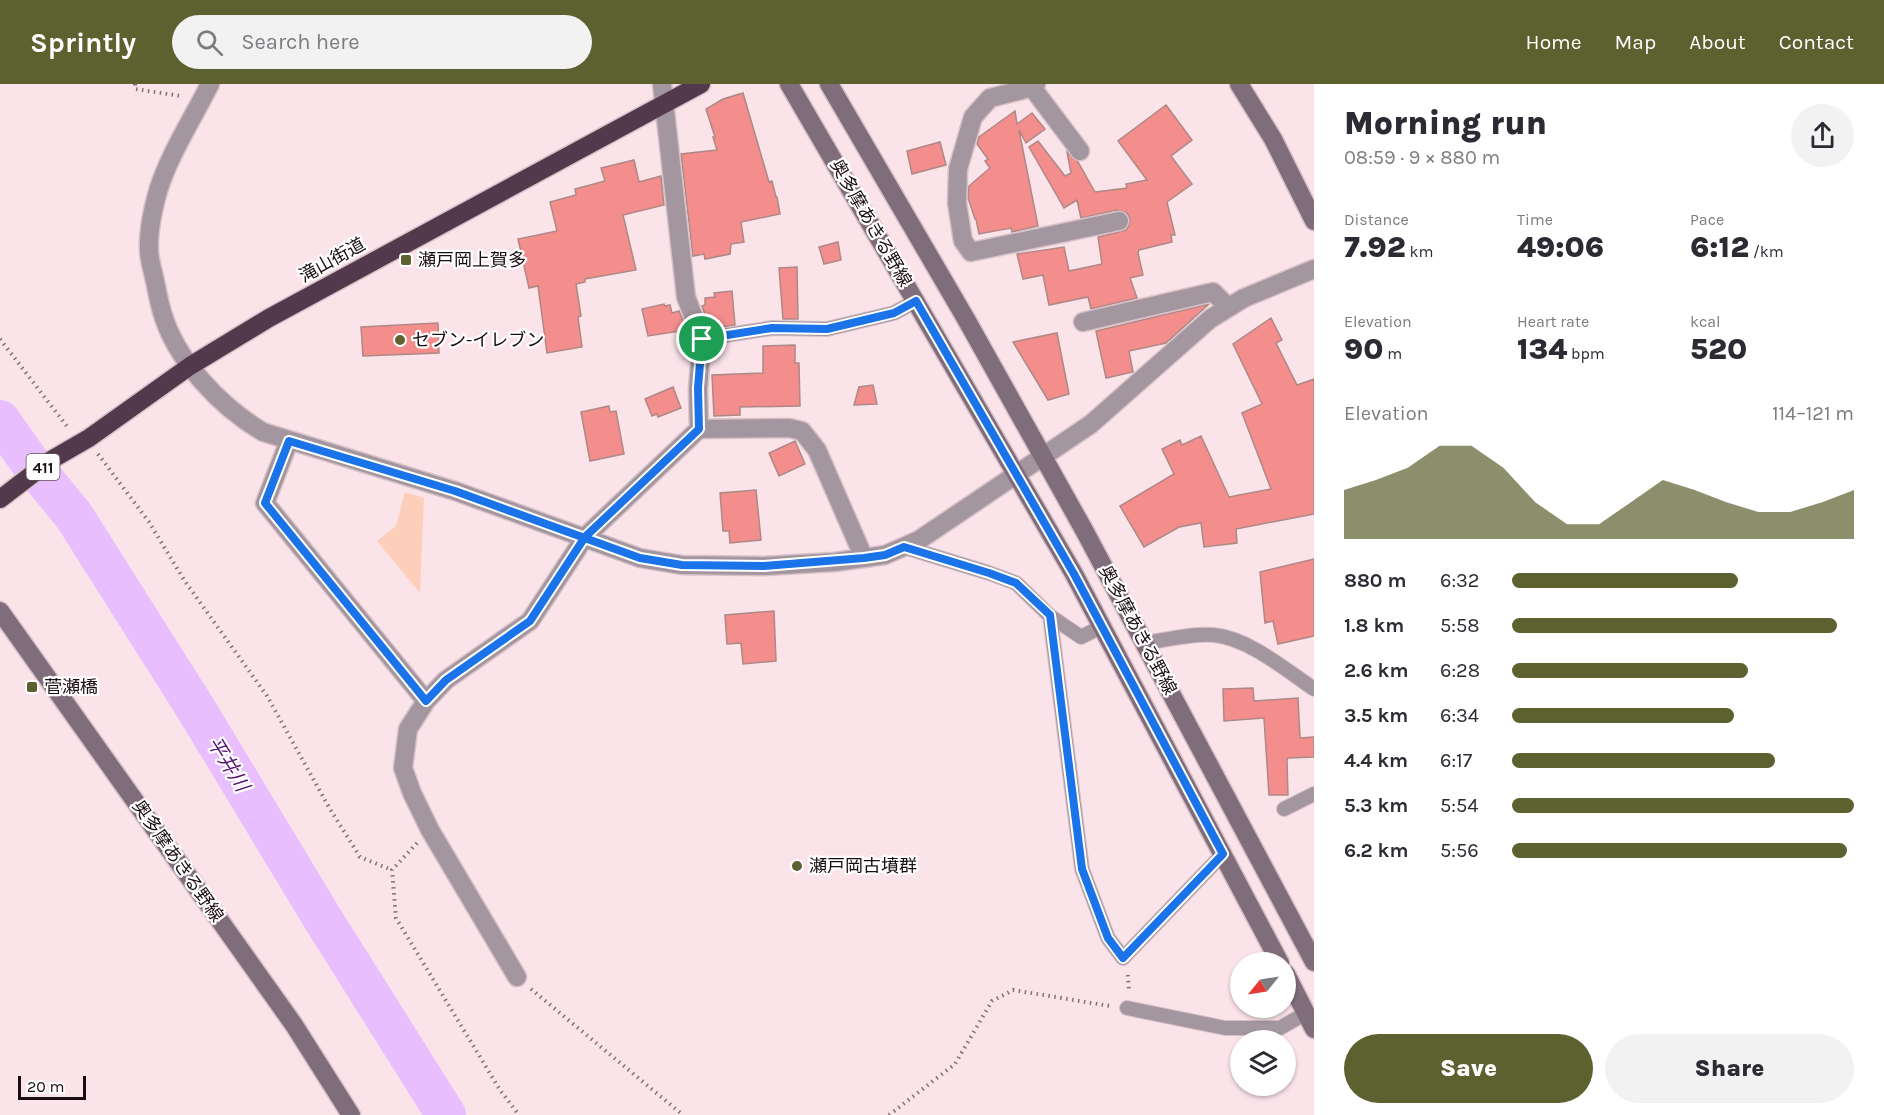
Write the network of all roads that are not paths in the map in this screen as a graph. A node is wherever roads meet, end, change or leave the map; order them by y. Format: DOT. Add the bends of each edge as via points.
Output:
graph roads {
  1 [pos="662,84"];
  2 [pos="701,84"];
  3 [pos="789,84"];
  4 [pos="829,84"];
  5 [pos="1239,84"];
  6 [pos="1033,85"];
  7 [pos="206,91"];
  8 [pos="664,105"];
  9 [pos="1080,151"];
  10 [pos="1119,221"];
  11 [pos="1314,221"];
  12 [pos="1314,269"];
  13 [pos="916,301"];
  14 [pos="1228,307"];
  15 [pos="1083,322"];
  16 [pos="702,339"];
  17 [pos="190,366"];
  18 [pos="699,429"];
  19 [pos="289,441"];
  20 [pos="1043,457"];
  21 [pos="1017,475"];
  22 [pos="0,499"];
  23 [pos="585,537"];
  24 [pos="904,547"];
  25 [pos="864,558"];
  26 [pos="0,611"];
  27 [pos="1050,615"];
  28 [pos="1103,626"];
  29 [pos="1145,643"];
  30 [pos="1314,690"];
  31 [pos="426,701"];
  32 [pos="1314,794"];
  33 [pos="1284,809"];
  34 [pos="1223,854"];
  35 [pos="1274,952"];
  36 [pos="1314,962"];
  37 [pos="516,977"];
  38 [pos="1296,994"];
  39 [pos="1127,1008"];
  40 [pos="1310,1021"];
  41 [pos="351,1115"];
  1 -- 8 [label="street"];
  2 -- 8 [label="highway, 滝山街道 / 411"];
  3 -- 13 [label="main road, 奥多摩あきる野線"];
  4 -- 20 [label="main road, 奥多摩あきる野線"];
  5 -- 11 [label="main road" via="1273,139"];
  6 -- 9 [label="street"];
  6 -- 10 [label="street" via="990,98 973,117 958,169 957,203 963,241 971,252"];
  7 -- 17 [label="street" via="158,190 150,229 149,251 162,314"];
  8 -- 16 [label="street" via="686,297"];
  8 -- 17 [label="highway, 滝山街道 / 411" via="269,318"];
  12 -- 14 [label="street"];
  13 -- 16 [label="lane" via="894,313 827,329 772,328"];
  13 -- 21 [label="main road, 奥多摩あきる野線"];
  14 -- 15 [label="street" via="1213,292"];
  14 -- 20 [label="street" via="1091,424"];
  16 -- 18 [label="street"];
  17 -- 19 [label="street" via="213,395 241,419"];
  17 -- 22 [label="highway, 滝山街道 / 411"];
  18 -- 23 [label="street"];
  18 -- 25 [label="street" via="789,428 802,432 817,450"];
  19 -- 23 [label="street" via="455,491"];
  19 -- 31 [label="street" via="265,503"];
  20 -- 21 [label="street"];
  20 -- 29 [label="main road, 奥多摩あきる野線"];
  21 -- 24 [label="street"];
  21 -- 28 [label="main road, 奥多摩あきる野線"];
  23 -- 25 [label="street" via="640,558 682,565 764,566"];
  23 -- 31 [label="street" via="530,621 446,680"];
  24 -- 25 [label="street"];
  24 -- 27 [label="lane" via="1016,583"];
  26 -- 41 [label="main road, 奥多摩あきる野線" via="294,1025"];
  27 -- 28 [label="lane" via="1081,638"];
  27 -- 34 [label="lane" via="1082,869 1108,938 1123,958"];
  28 -- 34 [label="main road, 奥多摩あきる野線"];
  29 -- 30 [label="lane" via="1199,635 1230,639"];
  29 -- 36 [label="main road, 奥多摩あきる野線"];
  31 -- 37 [label="street" via="408,729 403,768 430,830"];
  32 -- 33 [label="lane"];
  34 -- 35 [label="main road, 奥多摩あきる野線"];
  38 -- 40 [label="main road"];
  39 -- 40 [label="lane" via="1225,1028 1280,1028"];
}
